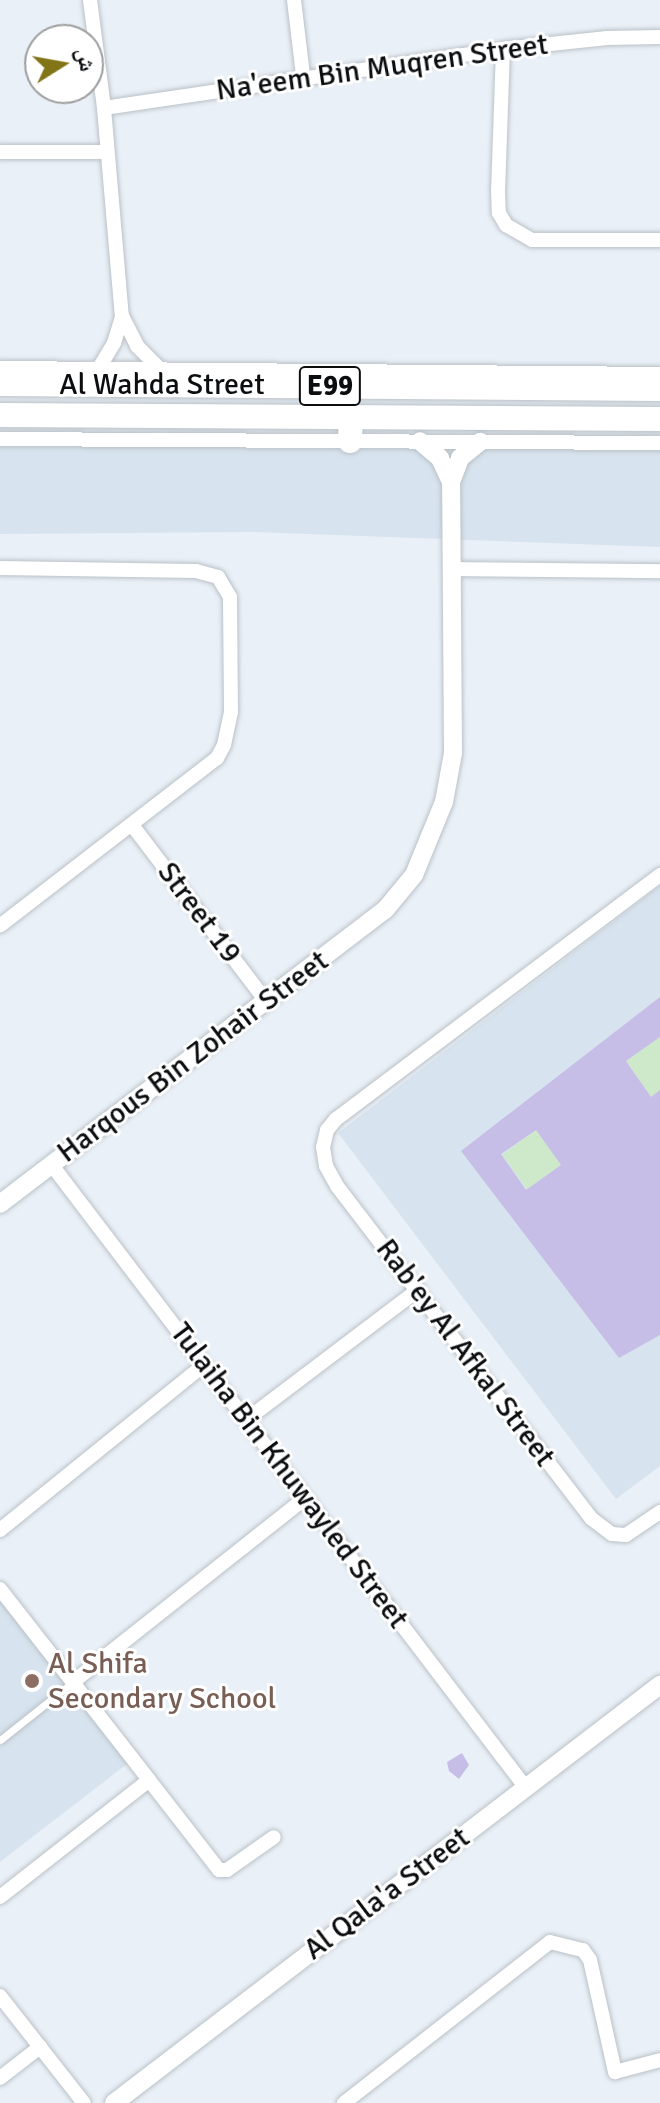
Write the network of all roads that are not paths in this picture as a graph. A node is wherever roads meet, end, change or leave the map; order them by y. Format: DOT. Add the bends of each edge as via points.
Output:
graph roads {
  1 [pos="90,0"];
  2 [pos="294,0"];
  3 [pos="660,37"];
  4 [pos="503,49"];
  5 [pos="303,76"];
  6 [pos="104,108"];
  7 [pos="0,152"];
  8 [pos="106,152"];
  9 [pos="660,240"];
  10 [pos="122,316"];
  11 [pos="99,368"];
  12 [pos="38,369"];
  13 [pos="160,369"];
  14 [pos="660,375"];
  15 [pos="226,377"];
  16 [pos="3,379"];
  17 [pos="633,388"];
  18 [pos="660,389"];
  19 [pos="0,415"];
  20 [pos="660,419"];
  21 [pos="350,429"];
  22 [pos="0,439"];
  23 [pos="420,441"];
  24 [pos="480,442"];
  25 [pos="660,443"];
  26 [pos="451,482"];
  27 [pos="0,568"];
  28 [pos="454,569"];
  29 [pos="660,571"];
  30 [pos="132,825"];
  31 [pos="660,875"];
  32 [pos="0,926"];
  33 [pos="267,1002"];
  34 [pos="51,1164"];
  35 [pos="0,1204"];
  36 [pos="418,1290"];
  37 [pos="204,1365"];
  38 [pos="246,1420"];
  39 [pos="305,1498"];
  40 [pos="660,1512"];
  41 [pos="0,1530"];
  42 [pos="0,1589"];
  43 [pos="73,1682"];
  44 [pos="660,1685"];
  45 [pos="0,1740"];
  46 [pos="149,1780"];
  47 [pos="526,1788"];
  48 [pos="274,1837"];
  49 [pos="0,1897"];
  50 [pos="0,1996"];
  51 [pos="40,2047"];
  52 [pos="660,2060"];
  53 [pos="0,2078"];
  54 [pos="84,2103"];
  55 [pos="114,2103"];
  56 [pos="344,2103"];
  1 -- 6 [label="street"];
  2 -- 5 [label="street"];
  3 -- 4 [label="street, Na'eem Bin Muqren Street"];
  4 -- 5 [label="street, Na'eem Bin Muqren Street"];
  4 -- 9 [label="street" via="498,190 499,213 506,225 532,240"];
  5 -- 6 [label="street, Na'eem Bin Muqren Street"];
  6 -- 8 [label="street"];
  7 -- 8 [label="street"];
  8 -- 10 [label="street"];
  10 -- 11 [label="street"];
  10 -- 13 [label="street" via="137,346"];
  11 -- 12 [label="street"];
  11 -- 13 [label="street"];
  12 -- 16 [label="main road"];
  13 -- 15 [label="street"];
  14 -- 15 [label="street"];
  14 -- 17 [label="street"];
  15 -- 16 [label="main road, Al Wahda Street / E99"];
  15 -- 17 [label="main road, Al Wahda Street / E99"];
  17 -- 18 [label="main road, Al Wahda Street / E99"];
  19 -- 21 [label="main road, Al Wahda Street / E99"];
  20 -- 21 [label="main road, Al Wahda Street / E99"];
  21 -- 22 [label="street"];
  21 -- 23 [label="street"];
  23 -- 24 [label="street"];
  23 -- 26 [label="street" via="440,458"];
  24 -- 25 [label="street"];
  24 -- 26 [label="street" via="460,458"];
  26 -- 28 [label="street, Harqous Bin Zohair Street"];
  27 -- 30 [label="street" via="196,571 218,577 230,597 231,712 224,745 217,758"];
  28 -- 29 [label="street"];
  28 -- 33 [label="street, Harqous Bin Zohair Street" via="453,753 444,802 414,875 385,910"];
  30 -- 32 [label="street"];
  30 -- 33 [label="street, Street 19"];
  31 -- 36 [label="street, Rab'ey Al Afkal Street" via="327,1130 326,1166 337,1186"];
  33 -- 34 [label="street, Harqous Bin Zohair Street"];
  34 -- 35 [label="street, Harqous Bin Zohair Street"];
  34 -- 37 [label="street, Tulaiha Bin Khuwayled Street"];
  36 -- 38 [label="street"];
  36 -- 40 [label="street, Rab'ey Al Afkal Street" via="592,1519 612,1534 626,1535"];
  37 -- 38 [label="street, Tulaiha Bin Khuwayled Street"];
  37 -- 41 [label="street"];
  38 -- 39 [label="street, Tulaiha Bin Khuwayled Street"];
  39 -- 43 [label="street"];
  39 -- 47 [label="street, Tulaiha Bin Khuwayled Street"];
  42 -- 43 [label="street"];
  43 -- 45 [label="lane"];
  43 -- 46 [label="street"];
  44 -- 47 [label="street, Al Qala'a Street"];
  46 -- 48 [label="street" via="219,1870 227,1870"];
  46 -- 49 [label="street"];
  47 -- 55 [label="street, Al Qala'a Street"];
  50 -- 51 [label="street"];
  51 -- 53 [label="street"];
  51 -- 54 [label="street"];
  52 -- 56 [label="street" via="615,2072 590,1960 583,1950 550,1942"];
}
